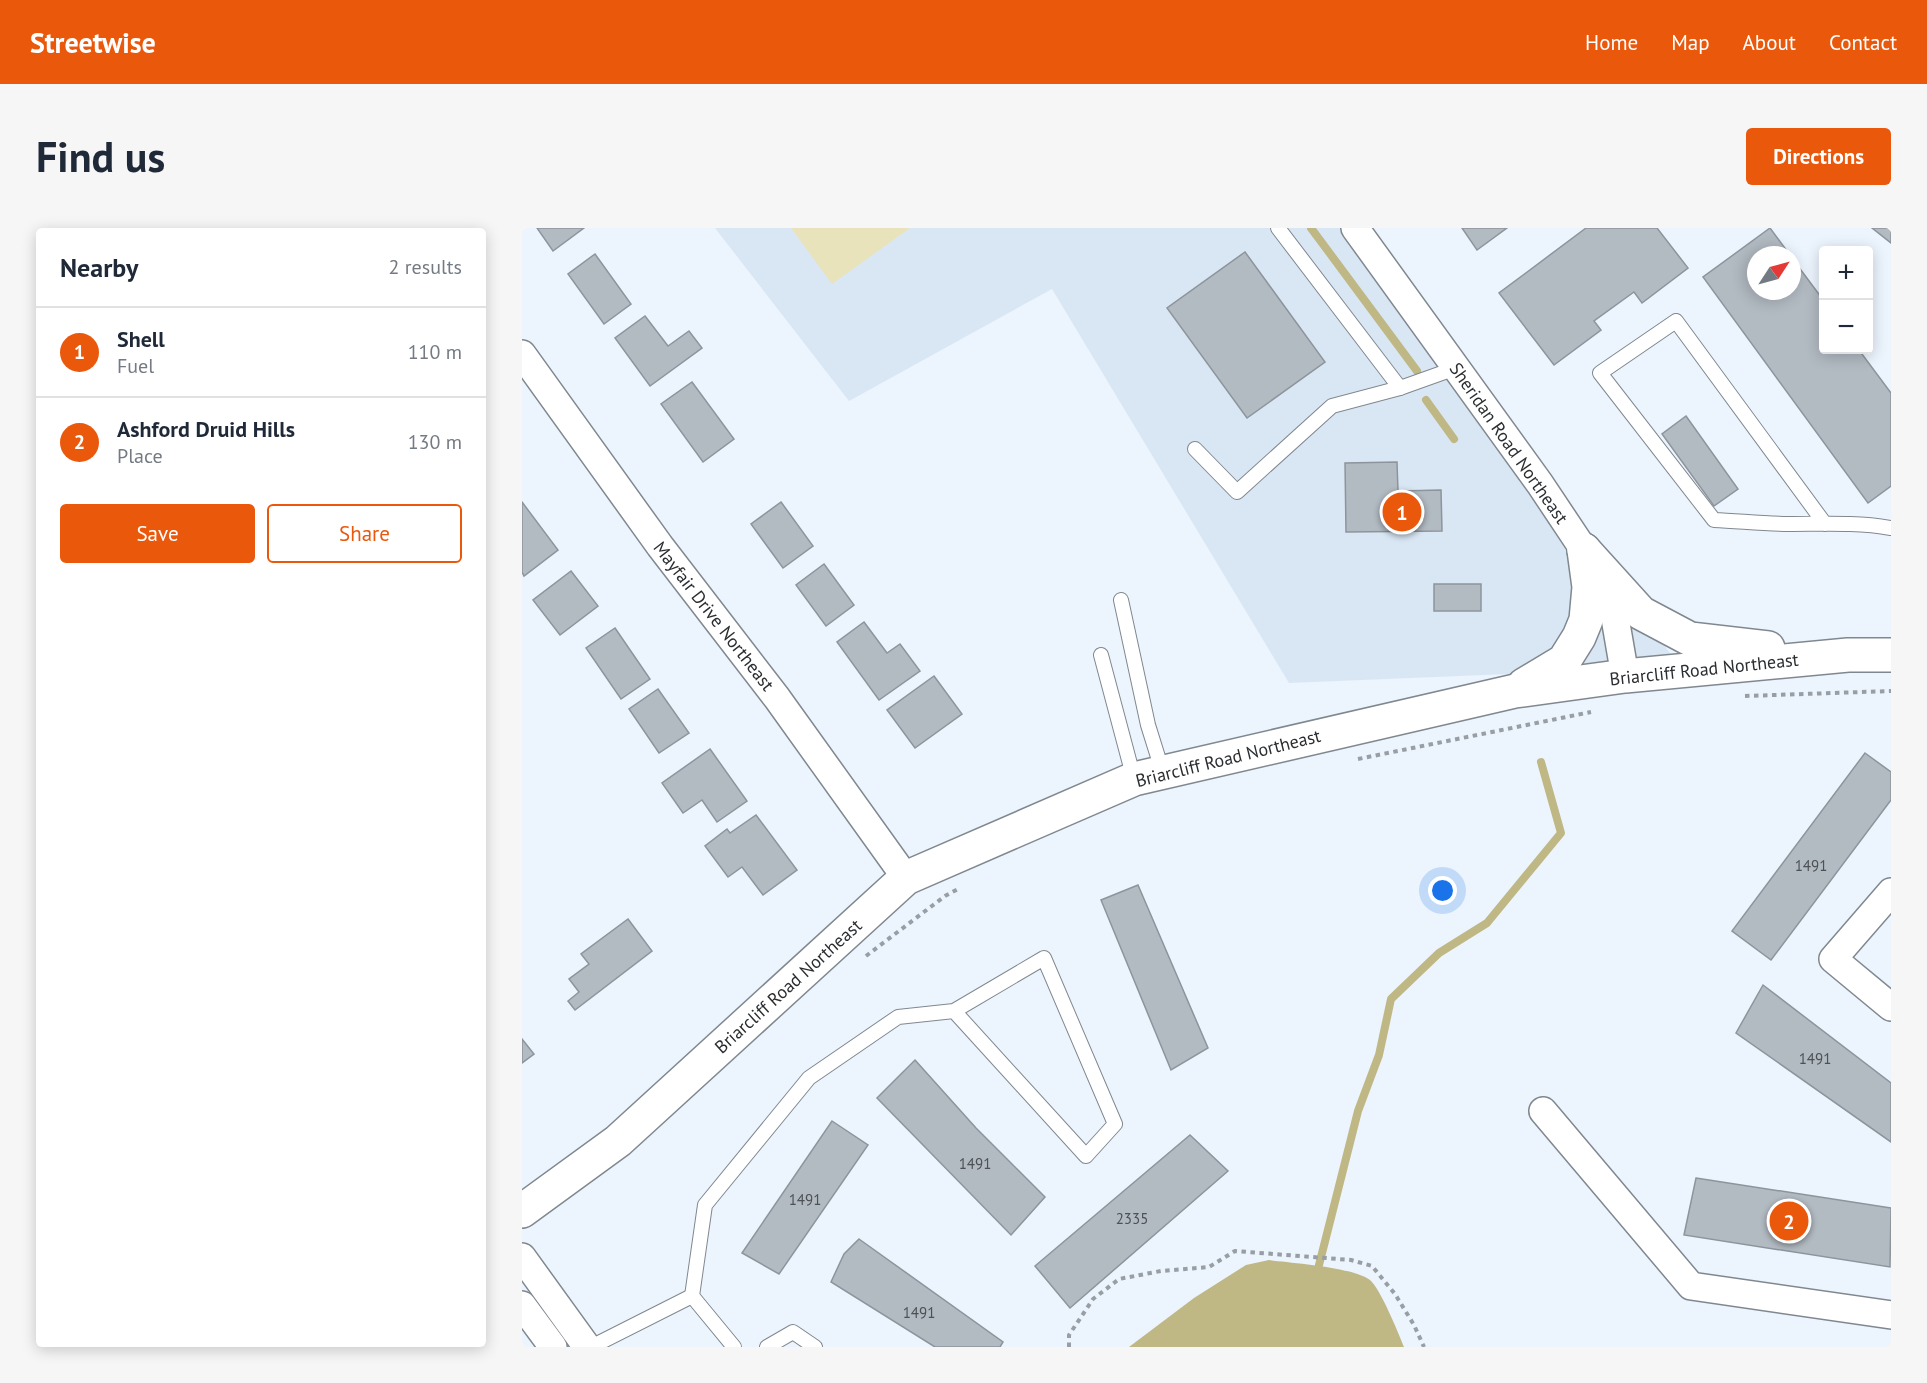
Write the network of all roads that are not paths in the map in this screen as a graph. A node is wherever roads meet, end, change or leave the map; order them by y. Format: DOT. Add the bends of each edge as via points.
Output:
graph roads {
  1 [pos="1278,228"];
  2 [pos="1355,228"];
  3 [pos="522,354"];
  4 [pos="1456,368"];
  5 [pos="1400,388"];
  6 [pos="1195,449"];
  7 [pos="1825,524"];
  8 [pos="1891,528"];
  9 [pos="1584,550"];
  10 [pos="1121,600"];
  11 [pos="1101,655"];
  12 [pos="1848,655"];
  13 [pos="1891,655"];
  14 [pos="1625,676"];
  15 [pos="1515,691"];
  16 [pos="1148,776"];
  17 [pos="906,878"];
  18 [pos="1891,892"];
  19 [pos="1891,1007"];
  20 [pos="954,1011"];
  21 [pos="1544,1111"];
  22 [pos="522,1211"];
  23 [pos="522,1257"];
  24 [pos="692,1296"];
  25 [pos="522,1305"];
  26 [pos="1891,1315"];
  27 [pos="553,1347"];
  28 [pos="589,1347"];
  29 [pos="734,1347"];
  30 [pos="768,1347"];
  31 [pos="814,1347"];
  1 -- 5 [label="lane"];
  2 -- 4 [label="street, Sheridan Road Northeast"];
  3 -- 17 [label="street, Mayfair Drive Northeast"];
  4 -- 5 [label="lane"];
  4 -- 9 [label="street, Sheridan Road Northeast"];
  5 -- 6 [label="lane" via="1332,406 1237,492"];
  7 -- 7 [label="lane" via="1714,520 1600,373 1677,321"];
  7 -- 8 [label="lane"];
  9 -- 12 [label="main road" via="1641,613 1690,639"];
  9 -- 14 [label="street, Sheridan Road Northeast" via="1614,612"];
  9 -- 15 [label="main road" via="1589,587 1586,620 1579,637 1564,661"];
  10 -- 16 [label="lane" via="1148,726"];
  11 -- 16 [label="lane"];
  12 -- 13 [label="main road, Briarcliff Road Northeast"];
  12 -- 14 [label="main road, Briarcliff Road Northeast"];
  14 -- 15 [label="main road, Briarcliff Road Northeast"];
  15 -- 16 [label="main road, Briarcliff Road Northeast"];
  16 -- 17 [label="main road, Briarcliff Road Northeast"];
  17 -- 22 [label="main road, Briarcliff Road Northeast" via="618,1141"];
  18 -- 19 [label="street" via="1833,959"];
  20 -- 20 [label="lane" via="1086,1156 1115,1124 1044,958"];
  20 -- 24 [label="lane" via="898,1017 809,1078 705,1205"];
  21 -- 26 [label="street" via="1691,1286"];
  23 -- 28 [label="street"];
  24 -- 28 [label="lane"];
  24 -- 29 [label="lane"];
  25 -- 27 [label="street"];
  30 -- 31 [label="lane" via="793,1332"];
}
